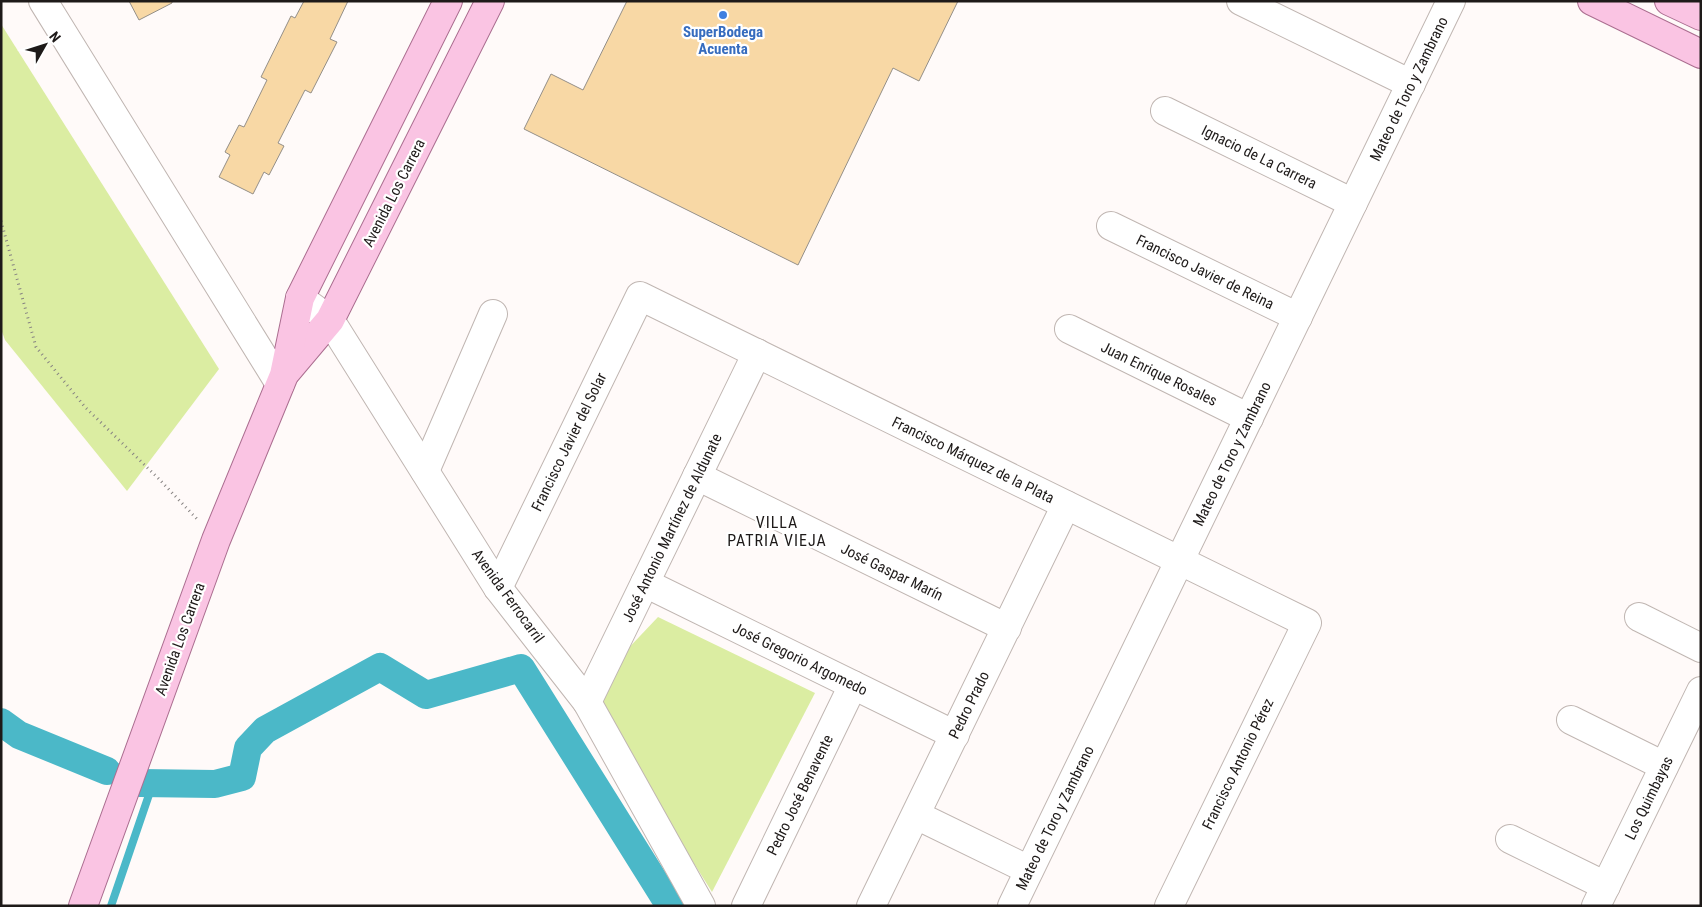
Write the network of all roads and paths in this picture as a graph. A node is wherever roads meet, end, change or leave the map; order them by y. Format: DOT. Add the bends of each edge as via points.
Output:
graph roads {
  1 [pos="43,1"];
  2 [pos="448,1"];
  3 [pos="490,1"];
  4 [pos="1241,1"];
  5 [pos="1451,1"];
  6 [pos="1592,1"];
  7 [pos="1669,1"];
  8 [pos="1701,16"];
  9 [pos="1701,54"];
  10 [pos="1411,84"];
  11 [pos="403,90"];
  12 [pos="437,108"];
  13 [pos="1166,112"];
  14 [pos="1353,203"];
  15 [pos="1,221"];
  16 [pos="1112,226"];
  17 [pos="640,296"];
  18 [pos="300,298"];
  19 [pos="493,314"];
  20 [pos="1298,317"];
  21 [pos="330,320"];
  22 [pos="1069,330"];
  23 [pos="757,354"];
  24 [pos="282,380"];
  25 [pos="1249,418"];
  26 [pos="425,471"];
  27 [pos="697,476"];
  28 [pos="1066,505"];
  29 [pos="216,540"];
  30 [pos="1180,561"];
  31 [pos="645,583"];
  32 [pos="498,588"];
  33 [pos="1639,617"];
  34 [pos="1307,623"];
  35 [pos="1007,628"];
  36 [pos="1701,648"];
  37 [pos="853,685"];
  38 [pos="1701,691"];
  39 [pos="587,702"];
  40 [pos="1571,720"];
  41 [pos="954,735"];
  42 [pos="1664,766"];
  43 [pos="916,815"];
  44 [pos="1510,839"];
  45 [pos="1029,870"];
  46 [pos="1601,896"];
  47 [pos="83,906"];
  48 [pos="701,906"];
  49 [pos="746,906"];
  50 [pos="871,906"];
  51 [pos="1012,906"];
  52 [pos="1169,906"];
  1 -- 24 [label="street"];
  2 -- 11 [label="main road, Avenida Los Carrera"];
  3 -- 12 [label="main road, Avenida Los Carrera"];
  4 -- 10 [label="street"];
  5 -- 10 [label="street, Mateo de Toro y Zambrano"];
  6 -- 9 [label="main road"];
  7 -- 8 [label="main road"];
  10 -- 14 [label="street, Mateo de Toro y Zambrano"];
  11 -- 12 [label="main road"];
  11 -- 18 [label="main road, Avenida Los Carrera"];
  12 -- 21 [label="main road, Avenida Los Carrera"];
  13 -- 14 [label="street, Ignacio de La Carrera"];
  14 -- 20 [label="street, Mateo de Toro y Zambrano"];
  15 -- 29 [label="path" via="36,347 85,407"];
  16 -- 20 [label="street, Francisco Javier de Reina"];
  17 -- 23 [label="street, Francisco Márquez de la Plata"];
  17 -- 32 [label="street, Francisco Javier del Solar"];
  18 -- 21 [label="street, Avenida Ferrocarril"];
  18 -- 24 [label="main road, Avenida Los Carrera"];
  19 -- 26 [label="street"];
  20 -- 25 [label="street, Mateo de Toro y Zambrano"];
  21 -- 24 [label="main road, Avenida Los Carrera"];
  21 -- 26 [label="street, Avenida Ferrocarril"];
  22 -- 25 [label="street, Juan Enrique Rosales"];
  23 -- 27 [label="street, José Antonio Martínez de Aldunate"];
  23 -- 28 [label="street, Francisco Márquez de la Plata"];
  24 -- 29 [label="main road, Avenida Los Carrera"];
  25 -- 30 [label="street, Mateo de Toro y Zambrano"];
  26 -- 32 [label="street, Avenida Ferrocarril"];
  27 -- 31 [label="street, José Antonio Martínez de Aldunate"];
  27 -- 35 [label="street, José Gaspar Marín"];
  28 -- 30 [label="street, Francisco Márquez de la Plata"];
  28 -- 35 [label="street, Pedro Prado"];
  29 -- 47 [label="main road, Avenida Los Carrera"];
  30 -- 34 [label="street, Francisco Márquez de la Plata"];
  30 -- 45 [label="street, Mateo de Toro y Zambrano"];
  31 -- 37 [label="street, José Gregorio Argomedo"];
  31 -- 39 [label="street, José Antonio Martínez de Aldunate"];
  32 -- 39 [label="street, Avenida Ferrocarril"];
  33 -- 36 [label="street"];
  34 -- 52 [label="street, Francisco Antonio Pérez"];
  35 -- 41 [label="street, Pedro Prado"];
  37 -- 41 [label="street, José Gregorio Argomedo"];
  37 -- 49 [label="street, Pedro José Benavente"];
  38 -- 42 [label="street, Los Quimbayas"];
  39 -- 48 [label="street, Avenida Ferrocarril"];
  40 -- 42 [label="street"];
  41 -- 43 [label="street, Pedro Prado"];
  42 -- 46 [label="street, Los Quimbayas"];
  43 -- 45 [label="street"];
  43 -- 50 [label="street, Pedro Prado"];
  44 -- 46 [label="street"];
  45 -- 51 [label="street, Mateo de Toro y Zambrano"];
}
